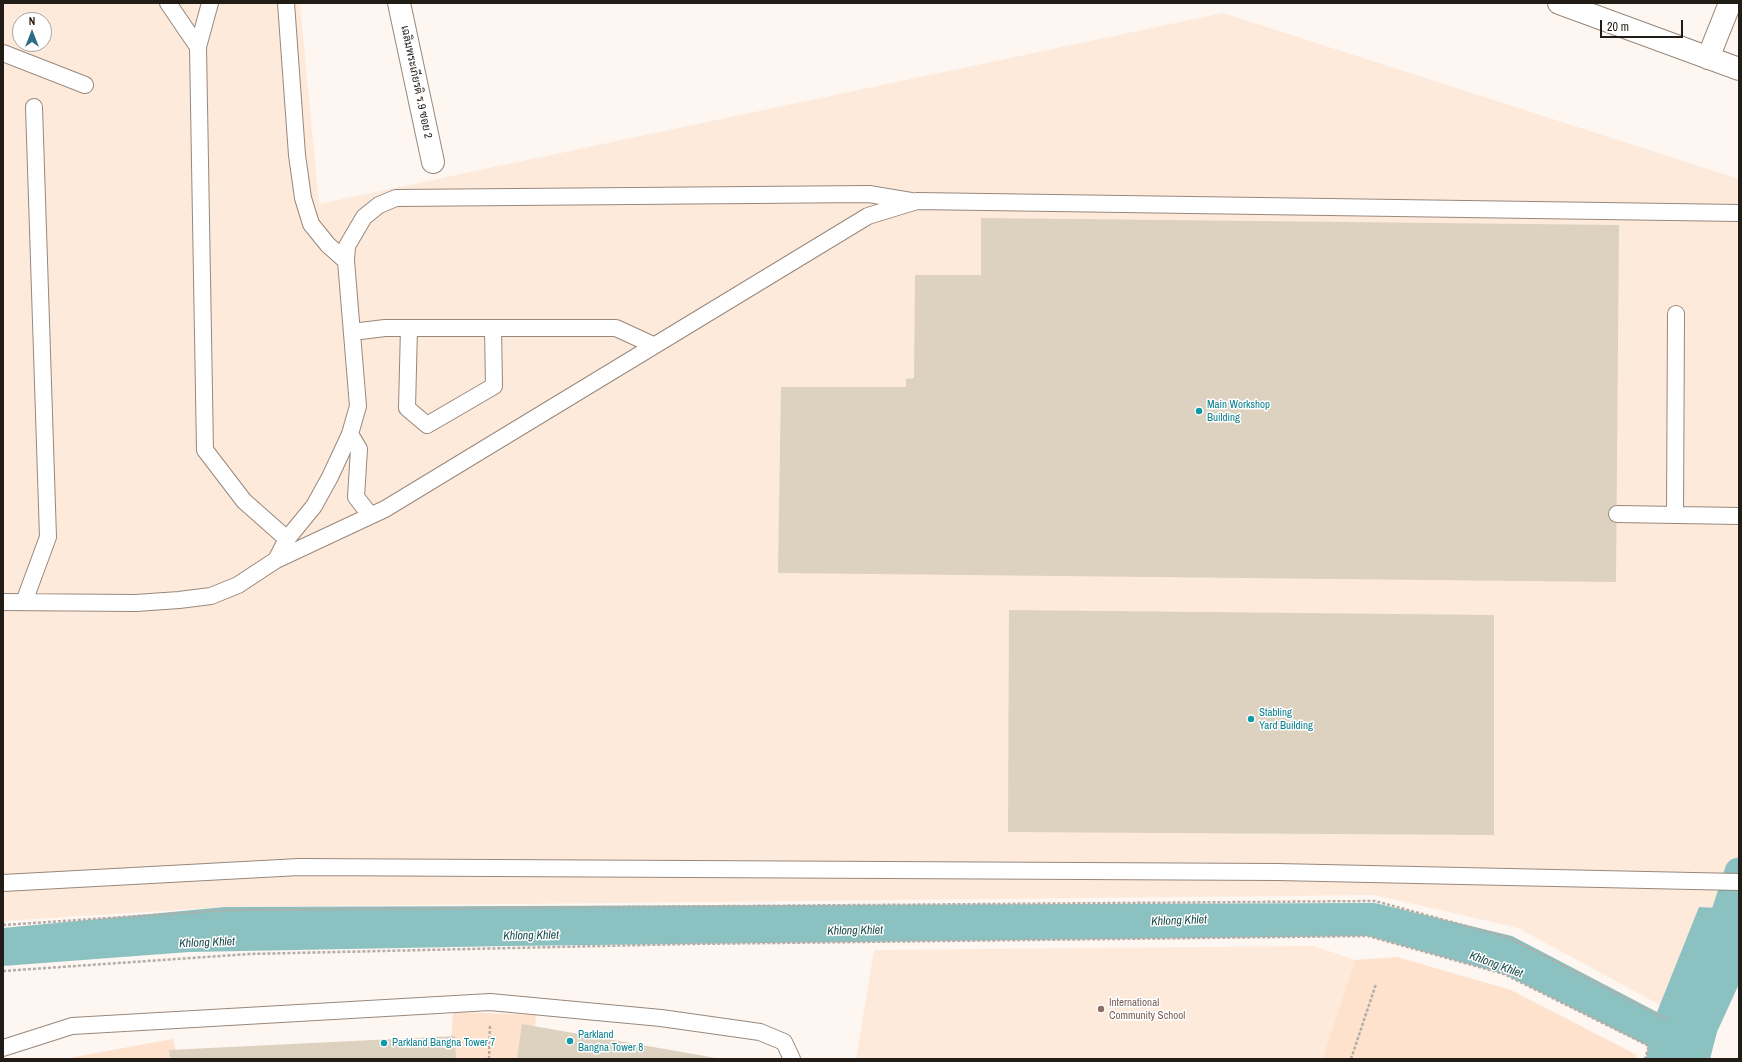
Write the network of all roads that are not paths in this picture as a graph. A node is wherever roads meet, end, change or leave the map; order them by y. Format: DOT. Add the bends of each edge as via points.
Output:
graph roads {
  1 [pos="168,3"];
  2 [pos="210,3"];
  3 [pos="286,3"];
  4 [pos="399,3"];
  5 [pos="1559,3"];
  6 [pos="1730,3"];
  7 [pos="198,48"];
  8 [pos="3,53"];
  9 [pos="1708,58"];
  10 [pos="1739,69"];
  11 [pos="86,85"];
  12 [pos="34,107"];
  13 [pos="433,162"];
  14 [pos="917,201"];
  15 [pos="1739,213"];
  16 [pos="346,261"];
  17 [pos="1676,314"];
  18 [pos="409,328"];
  19 [pos="493,328"];
  20 [pos="352,332"];
  21 [pos="653,346"];
  22 [pos="350,434"];
  23 [pos="1617,514"];
  24 [pos="1675,515"];
  25 [pos="370,516"];
  26 [pos="1739,516"];
  27 [pos="287,538"];
  28 [pos="276,560"];
  29 [pos="3,602"];
  30 [pos="24,602"];
  31 [pos="1739,882"];
  32 [pos="3,883"];
  33 [pos="3,1048"];
  34 [pos="792,1059"];
  1 -- 7 [label="lane"];
  2 -- 7 [label="lane"];
  3 -- 16 [label="lane" via="297,155 303,198 311,224 328,245"];
  4 -- 13 [label="street, เฉลิมพระเกียรติ ร.9 ซอย 2"];
  5 -- 9 [label="street"];
  6 -- 9 [label="street"];
  7 -- 27 [label="lane" via="205,450 244,501"];
  8 -- 11 [label="lane"];
  9 -- 10 [label="street"];
  12 -- 30 [label="lane" via="48,537"];
  14 -- 15 [label="lane"];
  14 -- 16 [label="lane" via="869,194 396,198 379,205 364,217 347,246"];
  14 -- 21 [label="lane" via="868,216"];
  16 -- 20 [label="lane"];
  17 -- 24 [label="lane"];
  18 -- 19 [label="lane"];
  18 -- 19 [label="lane" via="407,408 427,425 494,386"];
  18 -- 20 [label="lane"];
  19 -- 21 [label="lane" via="616,328"];
  20 -- 22 [label="lane" via="358,406"];
  21 -- 25 [label="lane"];
  22 -- 25 [label="lane" via="359,449 356,497"];
  22 -- 27 [label="lane" via="314,506"];
  23 -- 24 [label="lane"];
  24 -- 26 [label="lane"];
  25 -- 28 [label="lane"];
  27 -- 28 [label="lane"];
  28 -- 30 [label="lane" via="238,585 211,596 136,603"];
  29 -- 30 [label="lane"];
  31 -- 32 [label="lane" via="1277,872 298,867"];
  33 -- 34 [label="lane" via="72,1026 490,1002 661,1018 760,1032 784,1042"];
}
